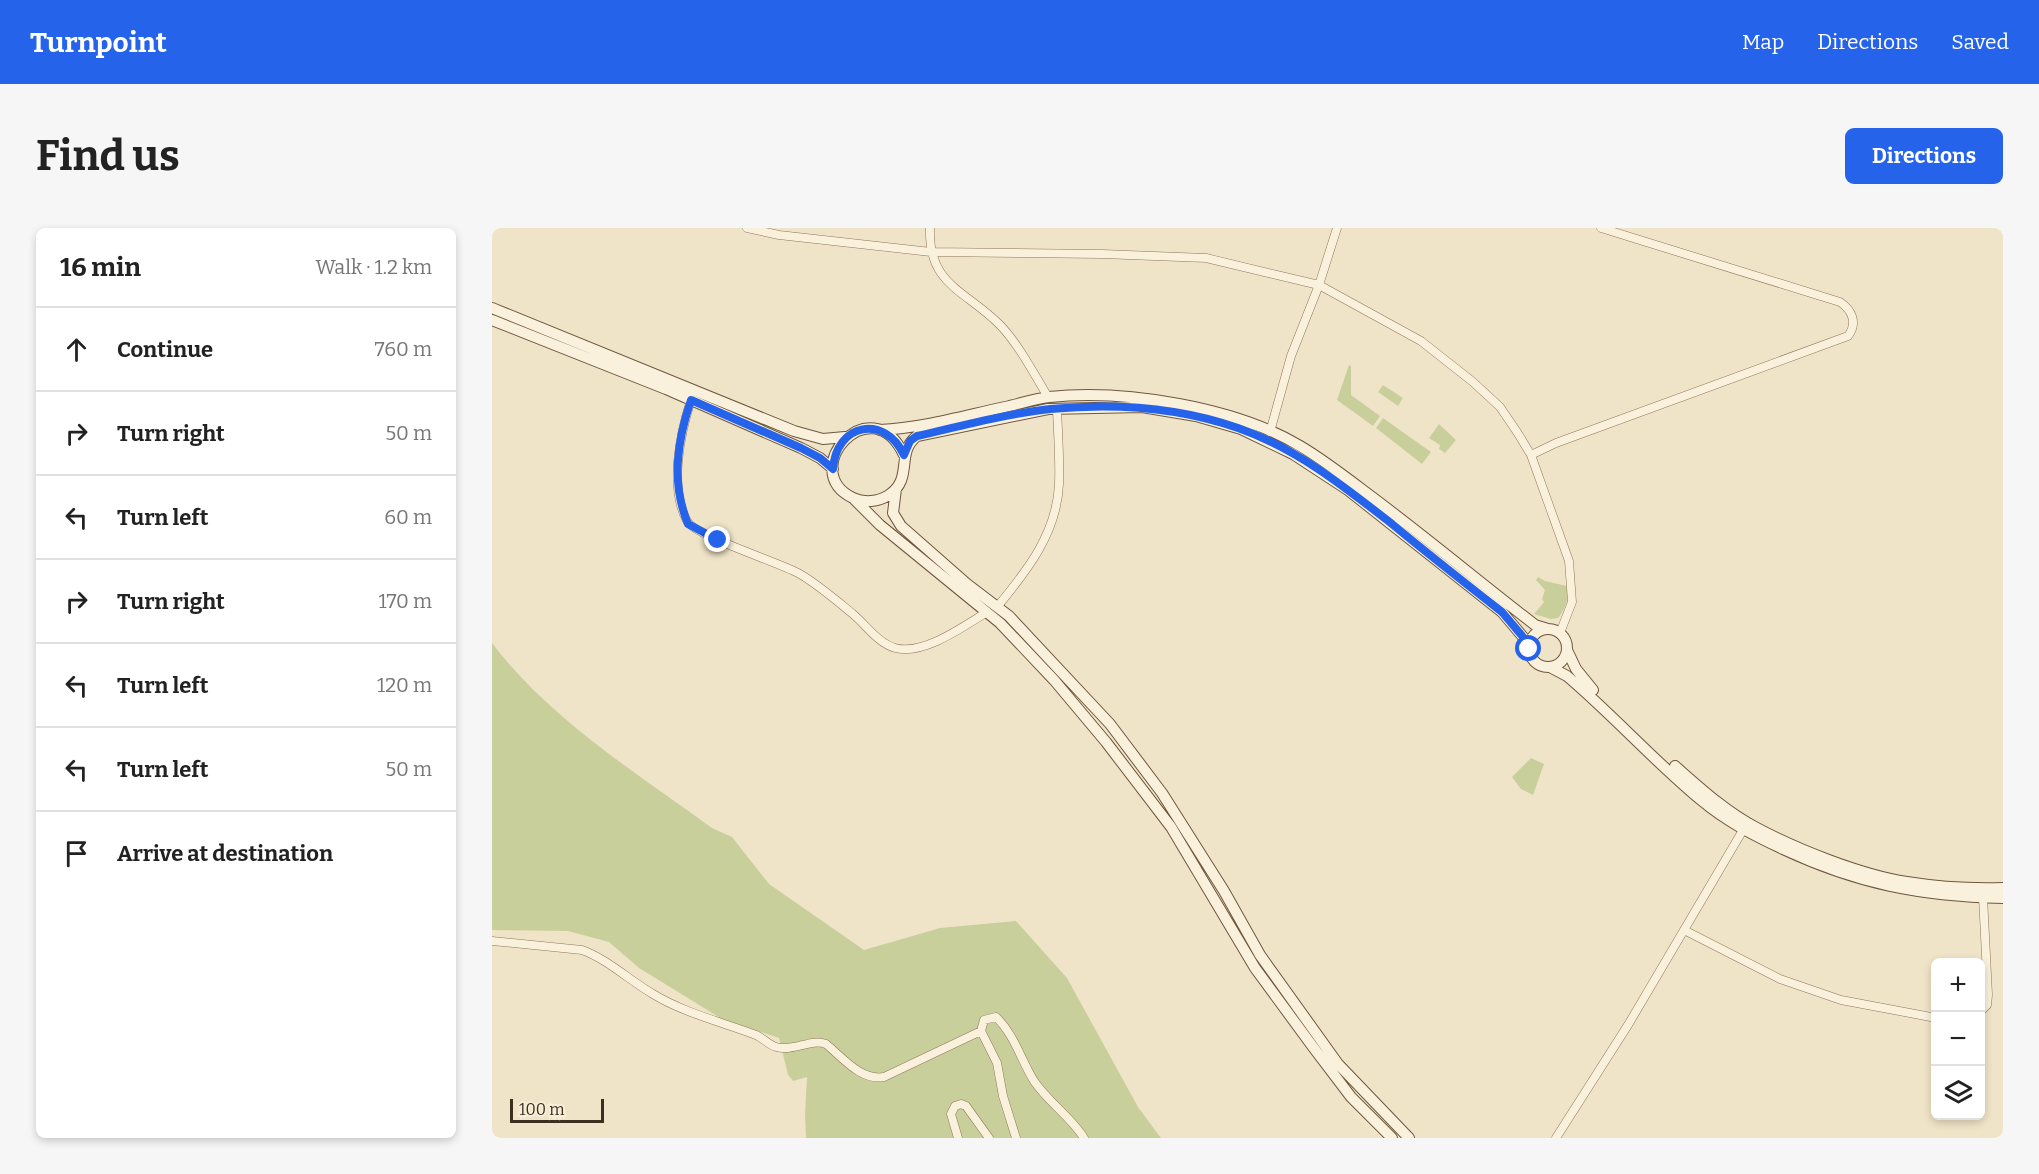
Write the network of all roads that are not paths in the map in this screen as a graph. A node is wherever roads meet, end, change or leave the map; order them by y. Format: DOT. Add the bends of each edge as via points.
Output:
graph roads {
  1 [pos="747,228"];
  2 [pos="930,228"];
  3 [pos="1337,228"];
  4 [pos="1601,228"];
  5 [pos="931,252"];
  6 [pos="1319,285"];
  7 [pos="492,308"];
  8 [pos="492,320"];
  9 [pos="1048,397"];
  10 [pos="691,400"];
  11 [pos="1057,409"];
  12 [pos="879,430"];
  13 [pos="1270,432"];
  14 [pos="845,437"];
  15 [pos="904,455"];
  16 [pos="1531,455"];
  17 [pos="833,469"];
  18 [pos="896,489"];
  19 [pos="852,497"];
  20 [pos="992,609"];
  21 [pos="1548,629"];
  22 [pos="1560,633"];
  23 [pos="1529,649"];
  24 [pos="1567,650"];
  25 [pos="1550,667"];
  26 [pos="1743,830"];
  27 [pos="2003,888"];
  28 [pos="1983,897"];
  29 [pos="2003,898"];
  30 [pos="1684,930"];
  31 [pos="492,941"];
  32 [pos="1985,1007"];
  33 [pos="1931,1017"];
  34 [pos="981,1031"];
  35 [pos="958,1138"];
  36 [pos="989,1138"];
  37 [pos="1016,1138"];
  38 [pos="1084,1138"];
  39 [pos="1392,1138"];
  40 [pos="1409,1138"];
  41 [pos="1556,1138"];
  1 -- 5 [label="street"];
  2 -- 5 [label="street"];
  3 -- 6 [label="street"];
  4 -- 16 [label="street" via="1840,302 1852,314 1852,330 1848,336"];
  5 -- 6 [label="street" via="1206,258"];
  5 -- 9 [label="street" via="947,282 1000,325"];
  6 -- 13 [label="street" via="1291,356"];
  6 -- 16 [label="street" via="1421,341 1473,382 1500,407"];
  7 -- 14 [label="street" via="794,431 823,439"];
  8 -- 10 [label="street"];
  9 -- 12 [label="street" via="908,429"];
  9 -- 13 [label="street" via="1177,403 1216,412"];
  10 -- 17 [label="street" via="801,448"];
  10 -- 20 [label="street" via="678,453 678,484 688,524 798,573 896,648 938,640"];
  11 -- 15 [label="street" via="917,436"];
  11 -- 20 [label="street" via="1056,510 1034,559"];
  11 -- 23 [label="street" via="1142,407 1196,416 1241,429 1293,454 1348,490 1502,612"];
  12 -- 14 [label="street" via="856,431"];
  12 -- 15 [label="street" via="899,444"];
  13 -- 21 [label="street" via="1300,445 1535,625"];
  14 -- 17 [label="street" via="833,457"];
  15 -- 18 [label="street" via="905,468"];
  16 -- 22 [label="street" via="1569,561 1572,602"];
  17 -- 19 [label="street" via="842,490"];
  18 -- 19 [label="street" via="875,501"];
  18 -- 20 [label="street" via="893,513 901,526"];
  19 -- 20 [label="street" via="880,525"];
  20 -- 39 [label="street" via="1000,623 1106,742 1171,827 1255,968 1351,1097"];
  20 -- 40 [label="street" via="1009,616 1110,724 1162,793 1260,955 1338,1064"];
  21 -- 22 [label="street"];
  21 -- 23 [label="street" via="1536,633"];
  22 -- 24 [label="street"];
  23 -- 25 [label="street" via="1538,664"];
  24 -- 25 [label="street" via="1561,662"];
  24 -- 27 [label="street" via="1585,682 1608,706 1705,793 1754,826 1805,850 1905,882 1970,889"];
  25 -- 26 [label="street" via="1574,681 1702,800"];
  26 -- 28 [label="street" via="1820,866 1869,882 1934,894"];
  26 -- 30 [label="street"];
  28 -- 29 [label="street"];
  28 -- 32 [label="street" via="1988,995"];
  30 -- 33 [label="street" via="1780,979 1841,1000"];
  30 -- 41 [label="street"];
  31 -- 34 [label="street" via="582,950 671,1003 760,1037 775,1047 826,1044 874,1079"];
  34 -- 37 [label="street" via="997,1062"];
  34 -- 38 [label="street" via="984,1020 996,1017 1004,1024 1035,1083"];
  35 -- 36 [label="street" via="951,1114 961,1104"];
}
